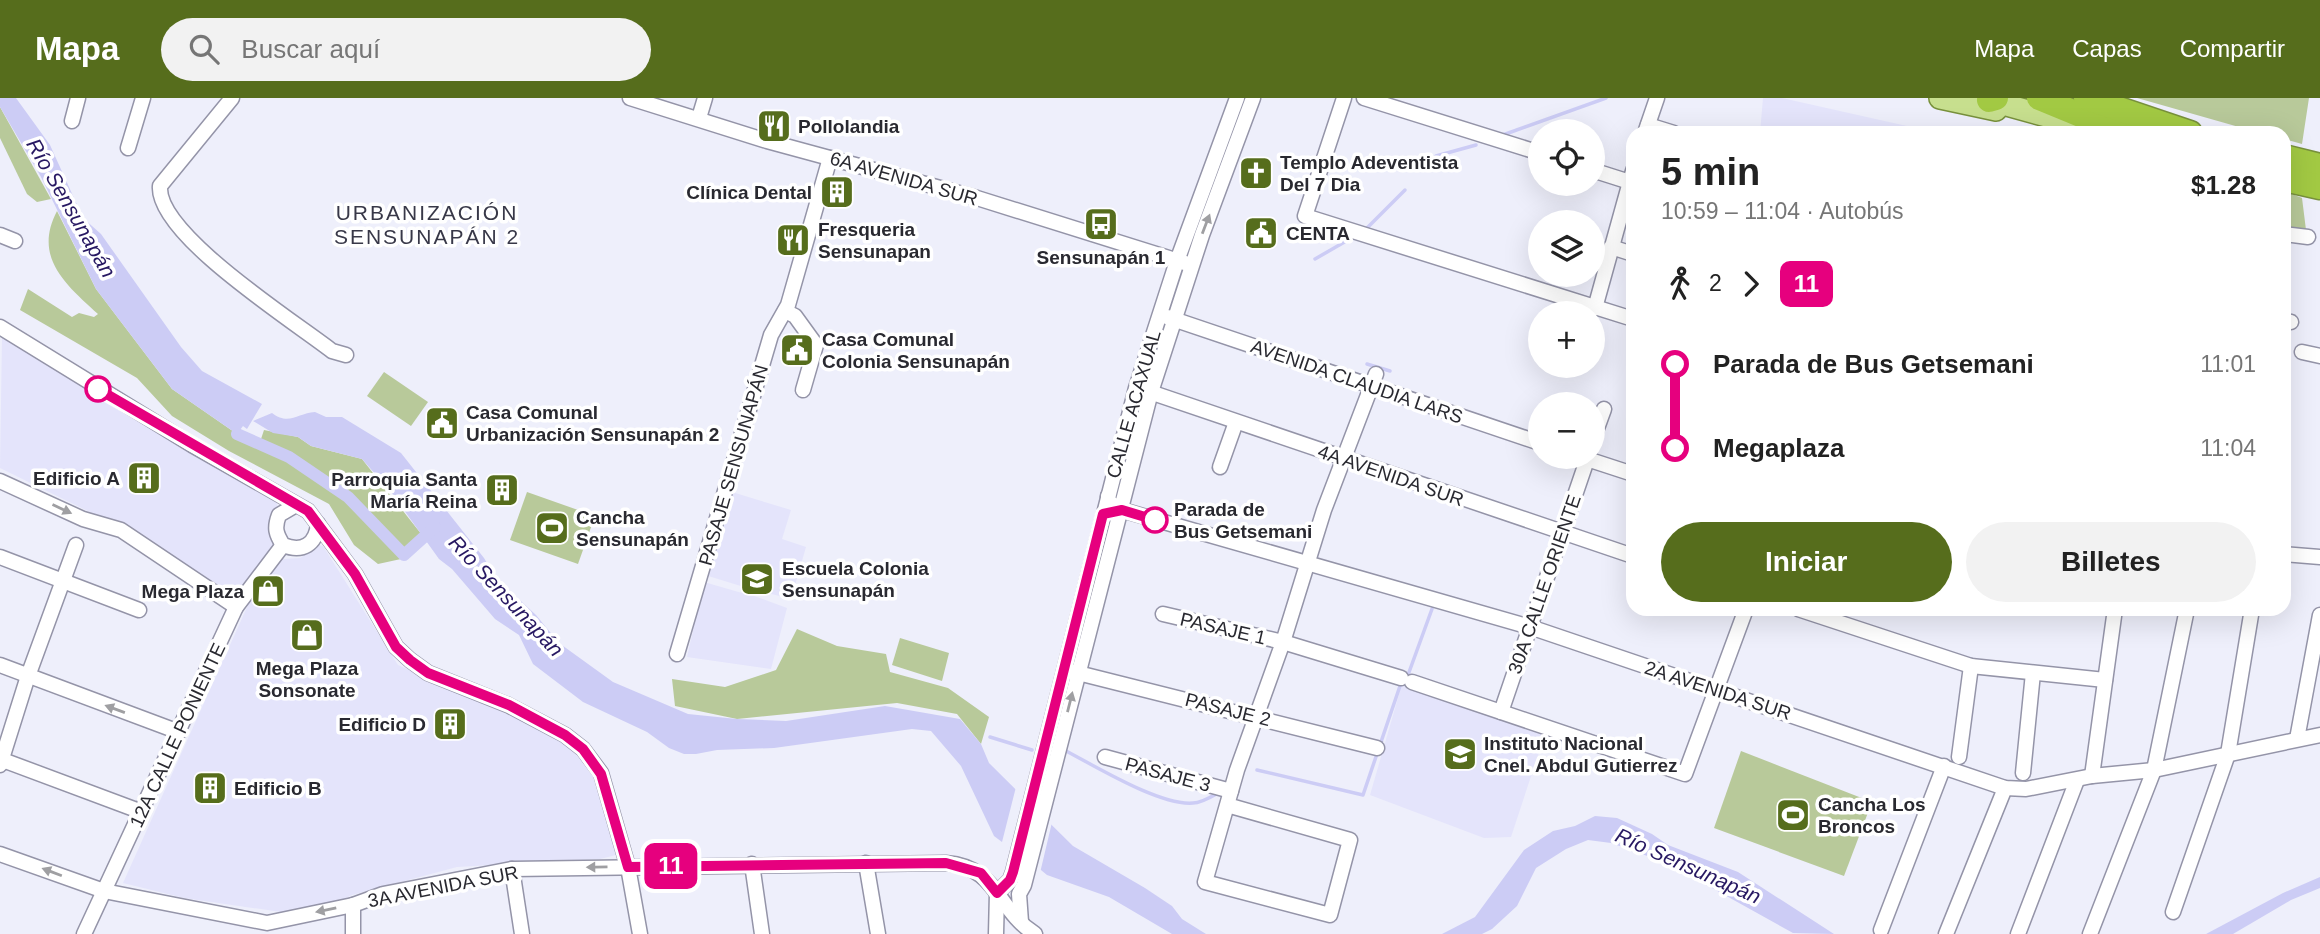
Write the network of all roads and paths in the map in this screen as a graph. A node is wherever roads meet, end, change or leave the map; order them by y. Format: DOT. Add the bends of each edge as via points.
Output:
graph roads {
  1 [pos="78,98"];
  2 [pos="143,98"];
  3 [pos="232,98"];
  4 [pos="630,98"];
  5 [pos="705,98"];
  6 [pos="1237,98"];
  7 [pos="1253,98"];
  8 [pos="1344,98"];
  9 [pos="1364,98"];
  10 [pos="1657,98"];
  11 [pos="1940,98"];
  12 [pos="2087,98"];
  13 [pos="2105,98"];
  14 [pos="1989,99"];
  15 [pos="2044,116"];
  16 [pos="699,118"];
  17 [pos="72,121"];
  18 [pos="1648,126"];
  19 [pos="2082,126"];
  20 [pos="2133,126"];
  21 [pos="128,148"];
  22 [pos="1528,149"];
  23 [pos="830,158"];
  24 [pos="2302,172"];
  25 [pos="1605,173"];
  26 [pos="1626,177"];
  27 [pos="2320,187"];
  28 [pos="1626,198"];
  29 [pos="0,235"];
  30 [pos="2291,235"];
  31 [pos="2308,237"];
  32 [pos="15,241"];
  33 [pos="1611,247"];
  34 [pos="1626,252"];
  35 [pos="1194,259"];
  36 [pos="1177,261"];
  37 [pos="1189,274"];
  38 [pos="1573,301"];
  39 [pos="1597,301"];
  40 [pos="785,311"];
  41 [pos="1605,311"];
  42 [pos="1159,314"];
  43 [pos="1626,317"];
  44 [pos="1174,319"];
  45 [pos="0,327"];
  46 [pos="2302,352"];
  47 [pos="346,355"];
  48 [pos="2320,356"];
  49 [pos="1374,381"];
  50 [pos="803,390"];
  51 [pos="1144,390"];
  52 [pos="1236,422"];
  53 [pos="1528,439"];
  54 [pos="1345,460"];
  55 [pos="1605,464"];
  56 [pos="1220,467"];
  57 [pos="1581,469"];
  58 [pos="1626,472"];
  59 [pos="0,481"];
  60 [pos="1108,496"];
  61 [pos="296,505"];
  62 [pos="1122,510"];
  63 [pos="1103,514"];
  64 [pos="318,524"];
  65 [pos="1562,533"];
  66 [pos="76,545"];
  67 [pos="283,545"];
  68 [pos="1626,554"];
  69 [pos="2291,555"];
  70 [pos="0,557"];
  71 [pos="2320,557"];
  72 [pos="1306,561"];
  73 [pos="64,579"];
  74 [pos="236,607"];
  75 [pos="139,610"];
  76 [pos="1163,614"];
  77 [pos="2320,615"];
  78 [pos="1743,616"];
  79 [pos="1819,616"];
  80 [pos="2114,616"];
  81 [pos="2186,616"];
  82 [pos="2251,616"];
  83 [pos="1530,627"];
  84 [pos="1283,642"];
  85 [pos="677,654"];
  86 [pos="0,666"];
  87 [pos="1971,666"];
  88 [pos="1071,671"];
  89 [pos="2033,673"];
  90 [pos="28,676"];
  91 [pos="2105,680"];
  92 [pos="1716,688"];
  93 [pos="1501,712"];
  94 [pos="1257,716"];
  95 [pos="179,733"];
  96 [pos="2320,735"];
  97 [pos="2297,739"];
  98 [pos="1377,748"];
  99 [pos="2228,754"];
  100 [pos="1105,757"];
  101 [pos="1955,759"];
  102 [pos="1,761"];
  103 [pos="1047,767"];
  104 [pos="2154,770"];
  105 [pos="2023,772"];
  106 [pos="2084,778"];
  107 [pos="2006,788"];
  108 [pos="1229,798"];
  109 [pos="142,812"];
  110 [pos="0,854"];
  111 [pos="866,863"];
  112 [pos="752,864"];
  113 [pos="628,867"];
  114 [pos="512,869"];
  115 [pos="104,891"];
  116 [pos="997,893"];
  117 [pos="353,905"];
  118 [pos="2173,912"];
  119 [pos="1022,930"];
  120 [pos="1881,930"];
  121 [pos="84,934"];
  122 [pos="353,934"];
  123 [pos="522,934"];
  124 [pos="640,934"];
  125 [pos="762,934"];
  126 [pos="878,934"];
  127 [pos="996,934"];
  128 [pos="1034,934"];
  129 [pos="1946,934"];
  130 [pos="2018,934"];
  131 [pos="2090,934"];
  1 -- 17 [label="street"];
  2 -- 21 [label="street"];
  3 -- 47 [label="street" via="160,186 161,198 208,258 332,351"];
  4 -- 16 [label="street, 6A AVENIDA SUR"];
  5 -- 16 [label="street"];
  6 -- 36 [label="street, CALLE ACAXUAL"];
  35 -- 7 [label="street, CALLE ACAXUAL, one-way"];
  8 -- 38 [label="street" via="1305,216"];
  9 -- 22 [label="street"];
  10 -- 18 [label="street"];
  11 -- 15 [label="main road"];
  12 -- 20 [label="highway"];
  13 -- 20 [label="highway"];
  14 -- 15 [label="main road"];
  15 -- 19 [label="main road"];
  15 -- 20 [label="highway"];
  16 -- 23 [label="street, 6A AVENIDA SUR"];
  23 -- 36 [label="street, 6A AVENIDA SUR"];
  23 -- 40 [label="street, PASAJE SENSUNAPÁN"];
  24 -- 27 [label="highway"];
  25 -- 26 [label="street"];
  28 -- 33 [label="street"];
  29 -- 32 [label="street"];
  30 -- 31 [label="street"];
  33 -- 34 [label="street"];
  33 -- 39 [label="street"];
  35 -- 36 [label="street"];
  35 -- 37 [label="street, CALLE ACAXUAL"];
  36 -- 37 [label="street"];
  36 -- 42 [label="street, CALLE ACAXUAL"];
  37 -- 44 [label="street, CALLE ACAXUAL"];
  40 -- 50 [label="street" via="795,316 816,345"];
  40 -- 85 [label="street, PASAJE SENSUNAPÁN" via="771,335"];
  41 -- 43 [label="street"];
  42 -- 44 [label="street, AVENIDA CLAUDIA LARS"];
  42 -- 51 [label="street, CALLE ACAXUAL"];
  44 -- 49 [label="street, AVENIDA CLAUDIA LARS"];
  44 -- 51 [label="street, CALLE ACAXUAL"];
  45 -- 61 [label="street"];
  46 -- 48 [label="street"];
  49 -- 53 [label="street, AVENIDA CLAUDIA LARS"];
  49 -- 54 [label="street"];
  51 -- 52 [label="street, 4A AVENIDA SUR"];
  51 -- 60 [label="street, CALLE ACAXUAL"];
  51 -- 62 [label="street, CALLE ACAXUAL"];
  52 -- 54 [label="street, 4A AVENIDA SUR"];
  52 -- 56 [label="street"];
  54 -- 65 [label="street, 4A AVENIDA SUR"];
  54 -- 72 [label="street"];
  55 -- 58 [label="street"];
  57 -- 65 [label="street, 30A CALLE ORIENTE"];
  59 -- 74 [label="street, one-way" via="83,519 121,530"];
  60 -- 62 [label="street"];
  60 -- 63 [label="street, CALLE ACAXUAL"];
  61 -- 64 [label="street"];
  61 -- 67 [label="street" via="279,515 275,525"];
  62 -- 63 [label="street"];
  62 -- 72 [label="street, 2A AVENIDA SUR"];
  62 -- 88 [label="street, CALLE ACAXUAL"];
  63 -- 88 [label="street, CALLE ACAXUAL"];
  64 -- 67 [label="street" via="311,543 302,548"];
  64 -- 113 [label="street" via="355,574 396,647 410,660 428,673 509,705 583,749 601,774"];
  65 -- 68 [label="street, 4A AVENIDA SUR"];
  65 -- 83 [label="street, 30A CALLE ORIENTE"];
  66 -- 73 [label="street"];
  67 -- 74 [label="street, 12A CALLE PONIENTE"];
  69 -- 71 [label="street"];
  70 -- 73 [label="street"];
  72 -- 83 [label="street, 2A AVENIDA SUR"];
  72 -- 84 [label="street"];
  73 -- 75 [label="street"];
  73 -- 90 [label="street"];
  74 -- 95 [label="street, 12A CALLE PONIENTE"];
  76 -- 84 [label="street, PASAJE 1"];
  77 -- 97 [label="street"];
  78 -- 92 [label="street"];
  79 -- 87 [label="street"];
  80 -- 91 [label="street"];
  81 -- 104 [label="street"];
  82 -- 99 [label="street"];
  83 -- 92 [label="street, 2A AVENIDA SUR"];
  83 -- 93 [label="street, 30A CALLE ORIENTE"];
  84 -- 93 [label="street, PASAJE 1"];
  84 -- 94 [label="street"];
  86 -- 90 [label="street"];
  87 -- 89 [label="street"];
  87 -- 101 [label="street"];
  88 -- 94 [label="street, PASAJE 2"];
  88 -- 103 [label="street, CALLE ACAXUAL"];
  89 -- 91 [label="street"];
  89 -- 105 [label="street"];
  95 -- 90 [label="street, one-way"];
  90 -- 102 [label="street"];
  91 -- 106 [label="street"];
  92 -- 93 [label="street, PASAJE 1" via="1685,774"];
  92 -- 101 [label="street, 2A AVENIDA SUR"];
  94 -- 98 [label="street, PASAJE 2"];
  94 -- 108 [label="street"];
  95 -- 109 [label="street, 12A CALLE PONIENTE"];
  96 -- 97 [label="street, 2A AVENIDA SUR"];
  97 -- 99 [label="street, 2A AVENIDA SUR"];
  99 -- 104 [label="street, 2A AVENIDA SUR"];
  99 -- 118 [label="street"];
  100 -- 108 [label="street, PASAJE 3"];
  101 -- 107 [label="street, 2A AVENIDA SUR"];
  101 -- 120 [label="street"];
  102 -- 109 [label="street"];
  103 -- 116 [label="street" via="1010,880"];
  103 -- 119 [label="street, CALLE ACAXUAL" via="1021,889"];
  104 -- 106 [label="street, 2A AVENIDA SUR"];
  104 -- 131 [label="street"];
  106 -- 107 [label="street, 2A AVENIDA SUR" via="2026,789"];
  106 -- 130 [label="street"];
  107 -- 129 [label="street"];
  108 -- 108 [label="street, PASAJE 3" via="1205,882 1330,915 1350,840"];
  109 -- 115 [label="street, 12A CALLE PONIENTE"];
  115 -- 110 [label="street, 3A AVENIDA SUR, one-way"];
  111 -- 112 [label="street, 3A AVENIDA SUR"];
  111 -- 116 [label="street, 3A AVENIDA SUR" via="962,865 981,873"];
  111 -- 126 [label="street"];
  112 -- 113 [label="street, 3A AVENIDA SUR"];
  112 -- 125 [label="street"];
  113 -- 114 [label="street, 3A AVENIDA SUR, one-way"];
  113 -- 124 [label="street"];
  114 -- 117 [label="street, 3A AVENIDA SUR" via="383,894"];
  114 -- 123 [label="street"];
  117 -- 115 [label="street, 3A AVENIDA SUR, one-way" via="267,923"];
  115 -- 121 [label="street, 12A CALLE PONIENTE"];
  116 -- 119 [label="street, 3A AVENIDA SUR"];
  116 -- 127 [label="street"];
  117 -- 122 [label="street"];
  119 -- 128 [label="street, 3A AVENIDA SUR"];
}
